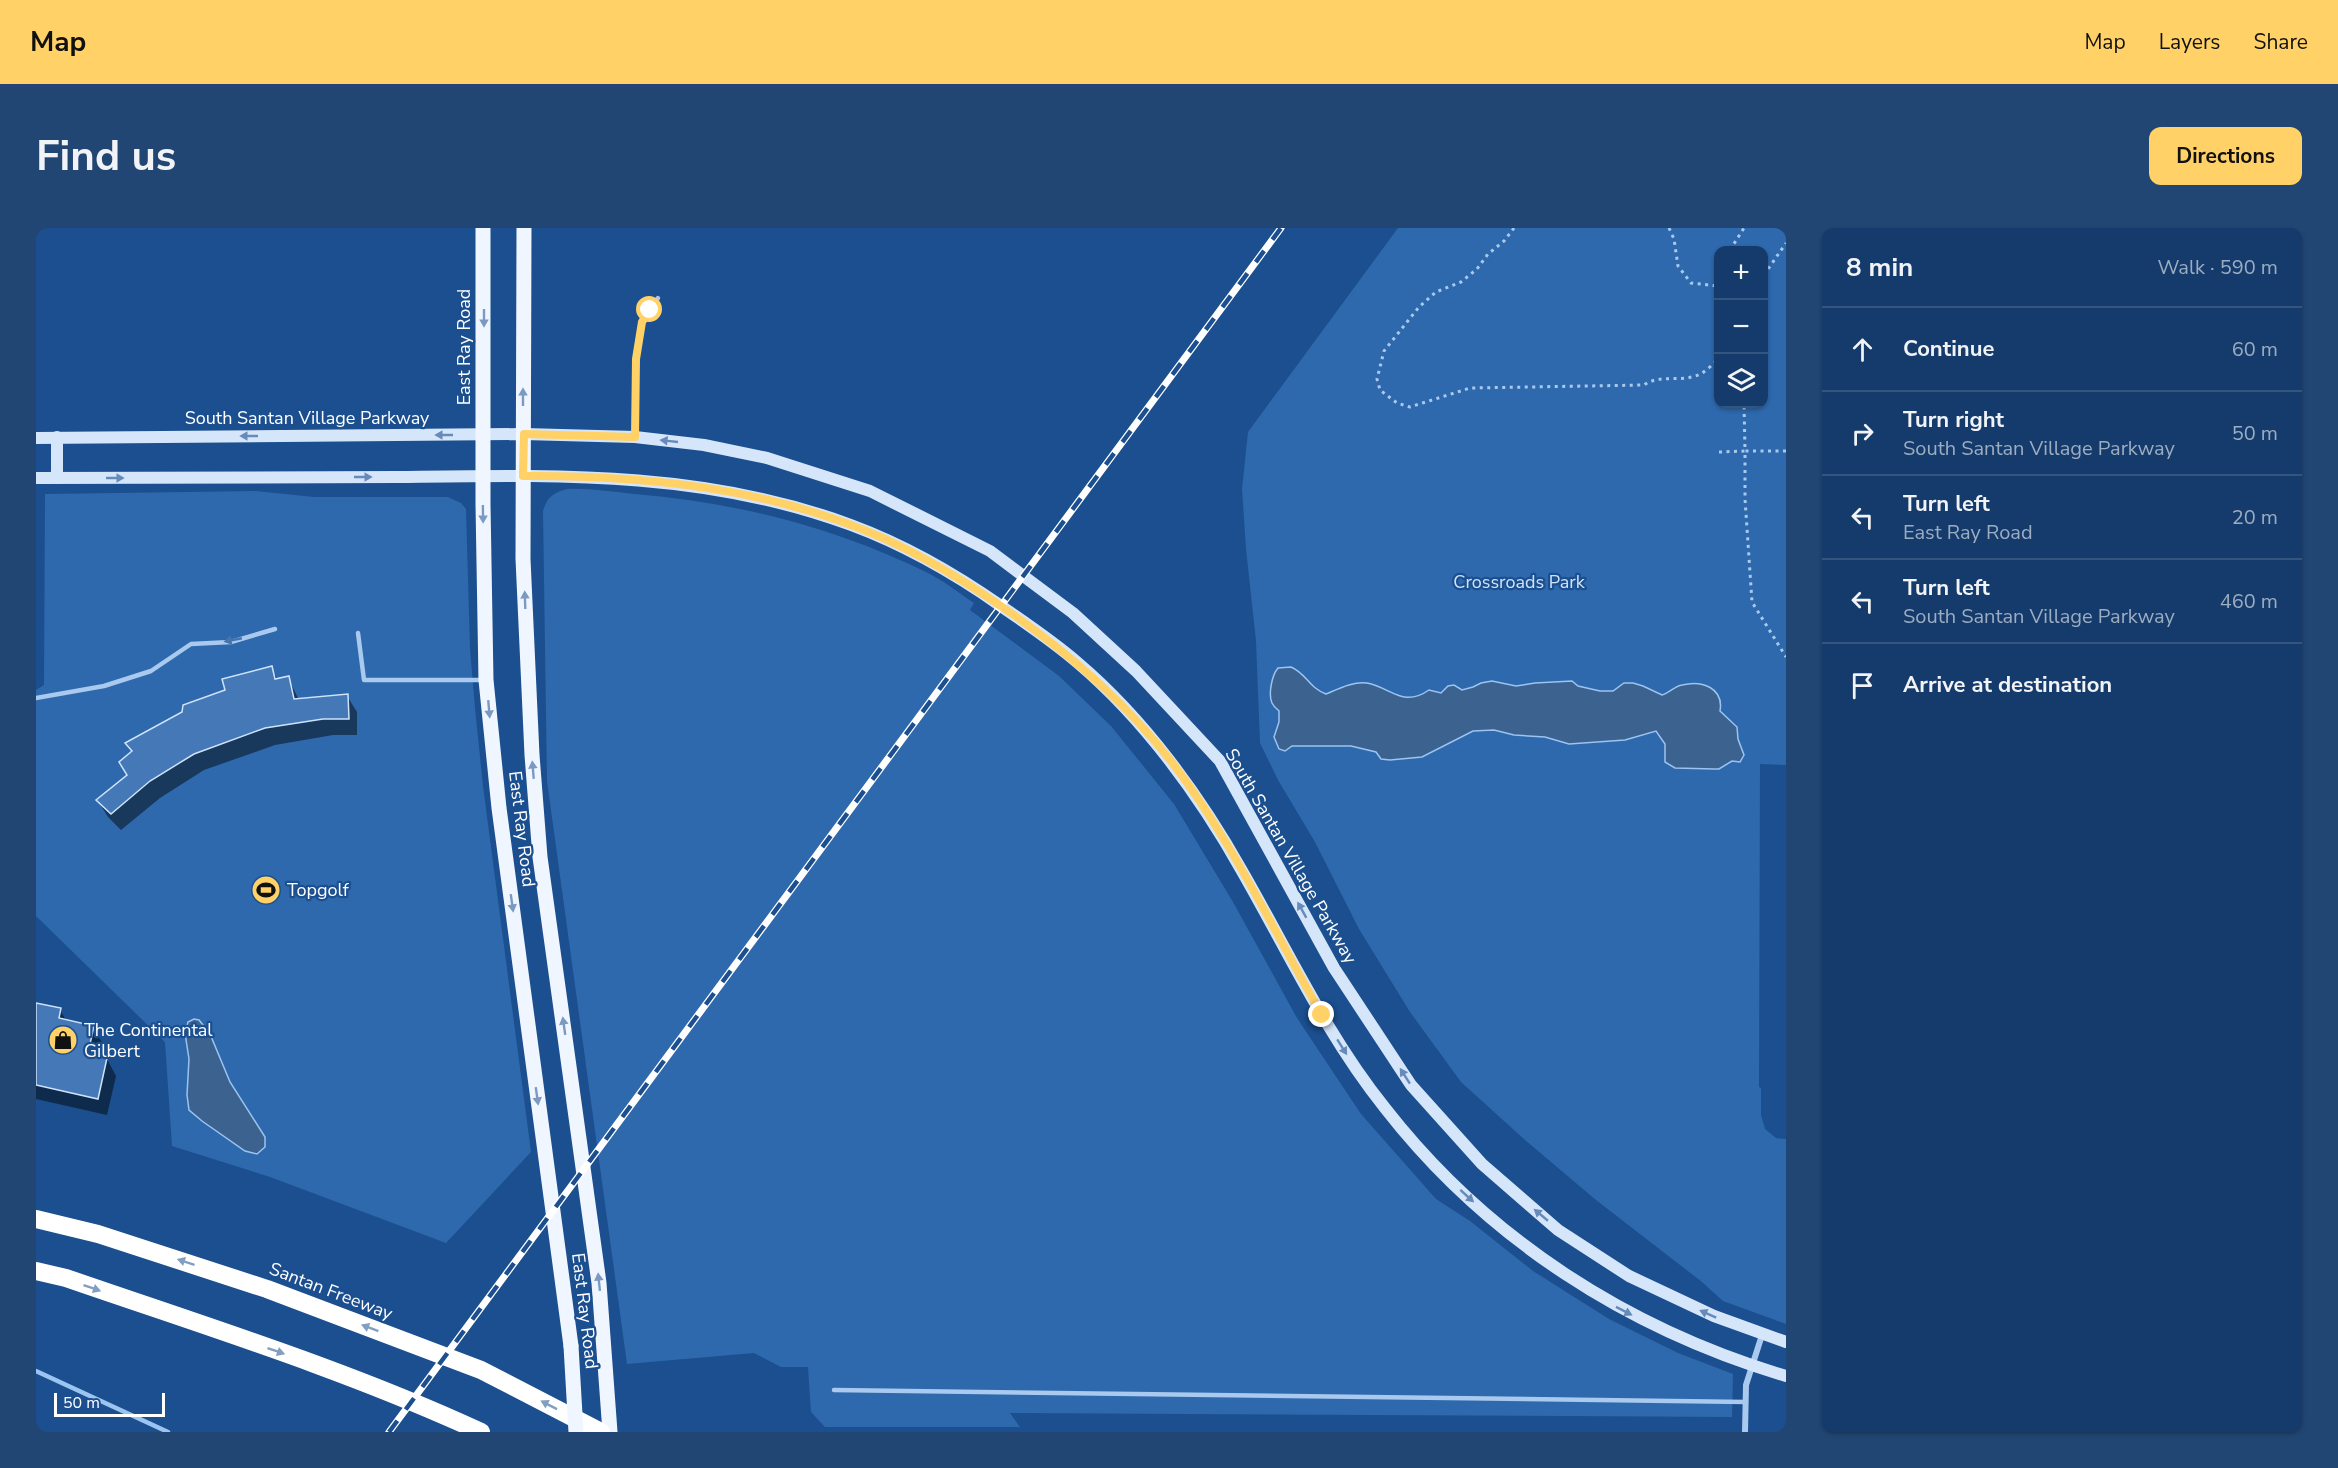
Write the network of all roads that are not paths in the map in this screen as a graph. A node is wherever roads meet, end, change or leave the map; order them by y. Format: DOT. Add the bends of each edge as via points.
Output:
graph roads {
  1 [pos="483,228"];
  2 [pos="524,228"];
  3 [pos="658,298"];
  4 [pos="524,434"];
  5 [pos="484,435"];
  6 [pos="57,437"];
  7 [pos="635,437"];
  8 [pos="36,438"];
  9 [pos="484,476"];
  10 [pos="523,476"];
  11 [pos="36,478"];
  12 [pos="57,478"];
  13 [pos="275,629"];
  14 [pos="358,633"];
  15 [pos="486,680"];
  16 [pos="36,698"];
  17 [pos="36,1219"];
  18 [pos="36,1271"];
  19 [pos="1762,1335"];
  20 [pos="1786,1342"];
  21 [pos="1752,1366"];
  22 [pos="1786,1376"];
  23 [pos="834,1390"];
  24 [pos="1746,1402"];
  25 [pos="481,1432"];
  26 [pos="576,1432"];
  27 [pos="601,1432"];
  28 [pos="610,1432"];
  29 [pos="1745,1432"];
  1 -- 5 [label="main road, East Ray Road, one-way"];
  4 -- 2 [label="main road, East Ray Road, one-way"];
  3 -- 7 [label="lane" via="642,322 636,359"];
  4 -- 5 [label="main road, South Santan Village Parkway"];
  4 -- 7 [label="main road, South Santan Village Parkway"];
  4 -- 10 [label="main road, East Ray Road"];
  5 -- 6 [label="main road, South Santan Village Parkway, one-way"];
  5 -- 9 [label="main road, East Ray Road"];
  6 -- 8 [label="main road, South Santan Village Parkway"];
  6 -- 12 [label="main road"];
  19 -- 7 [label="main road, South Santan Village Parkway, one-way" via="1629,1276 1558,1230 1482,1164 1411,1085 1334,968 1220,761 1136,671 1073,613 990,551 870,490 767,458"];
  9 -- 10 [label="main road"];
  12 -- 9 [label="main road, one-way"];
  9 -- 15 [label="main road, East Ray Road, one-way"];
  10 -- 21 [label="main road, one-way" via="672,482 827,517 882,537 947,571 1045,636 1082,666 1171,761 1242,870 1359,1074 1444,1175 1511,1235 1575,1281 1675,1336"];
  28 -- 10 [label="main road, East Ray Road, one-way" via="599,1283 540,857 528,708"];
  11 -- 12 [label="main road"];
  13 -- 16 [label="lane, one-way" via="231,642 191,644 151,671 104,686"];
  14 -- 15 [label="lane" via="364,680"];
  15 -- 26 [label="main road, East Ray Road, one-way, bridge" via="499,808 571,1346"];
  27 -- 17 [label="highway, Santan Freeway, one-way" via="481,1370 267,1289 98,1234"];
  18 -- 25 [label="highway, one-way" via="286,1354 428,1407"];
  19 -- 20 [label="main road, South Santan Village Parkway"];
  19 -- 21 [label="street"];
  21 -- 22 [label="main road"];
  21 -- 24 [label="street"];
  23 -- 24 [label="lane"];
  24 -- 29 [label="street"];
}
